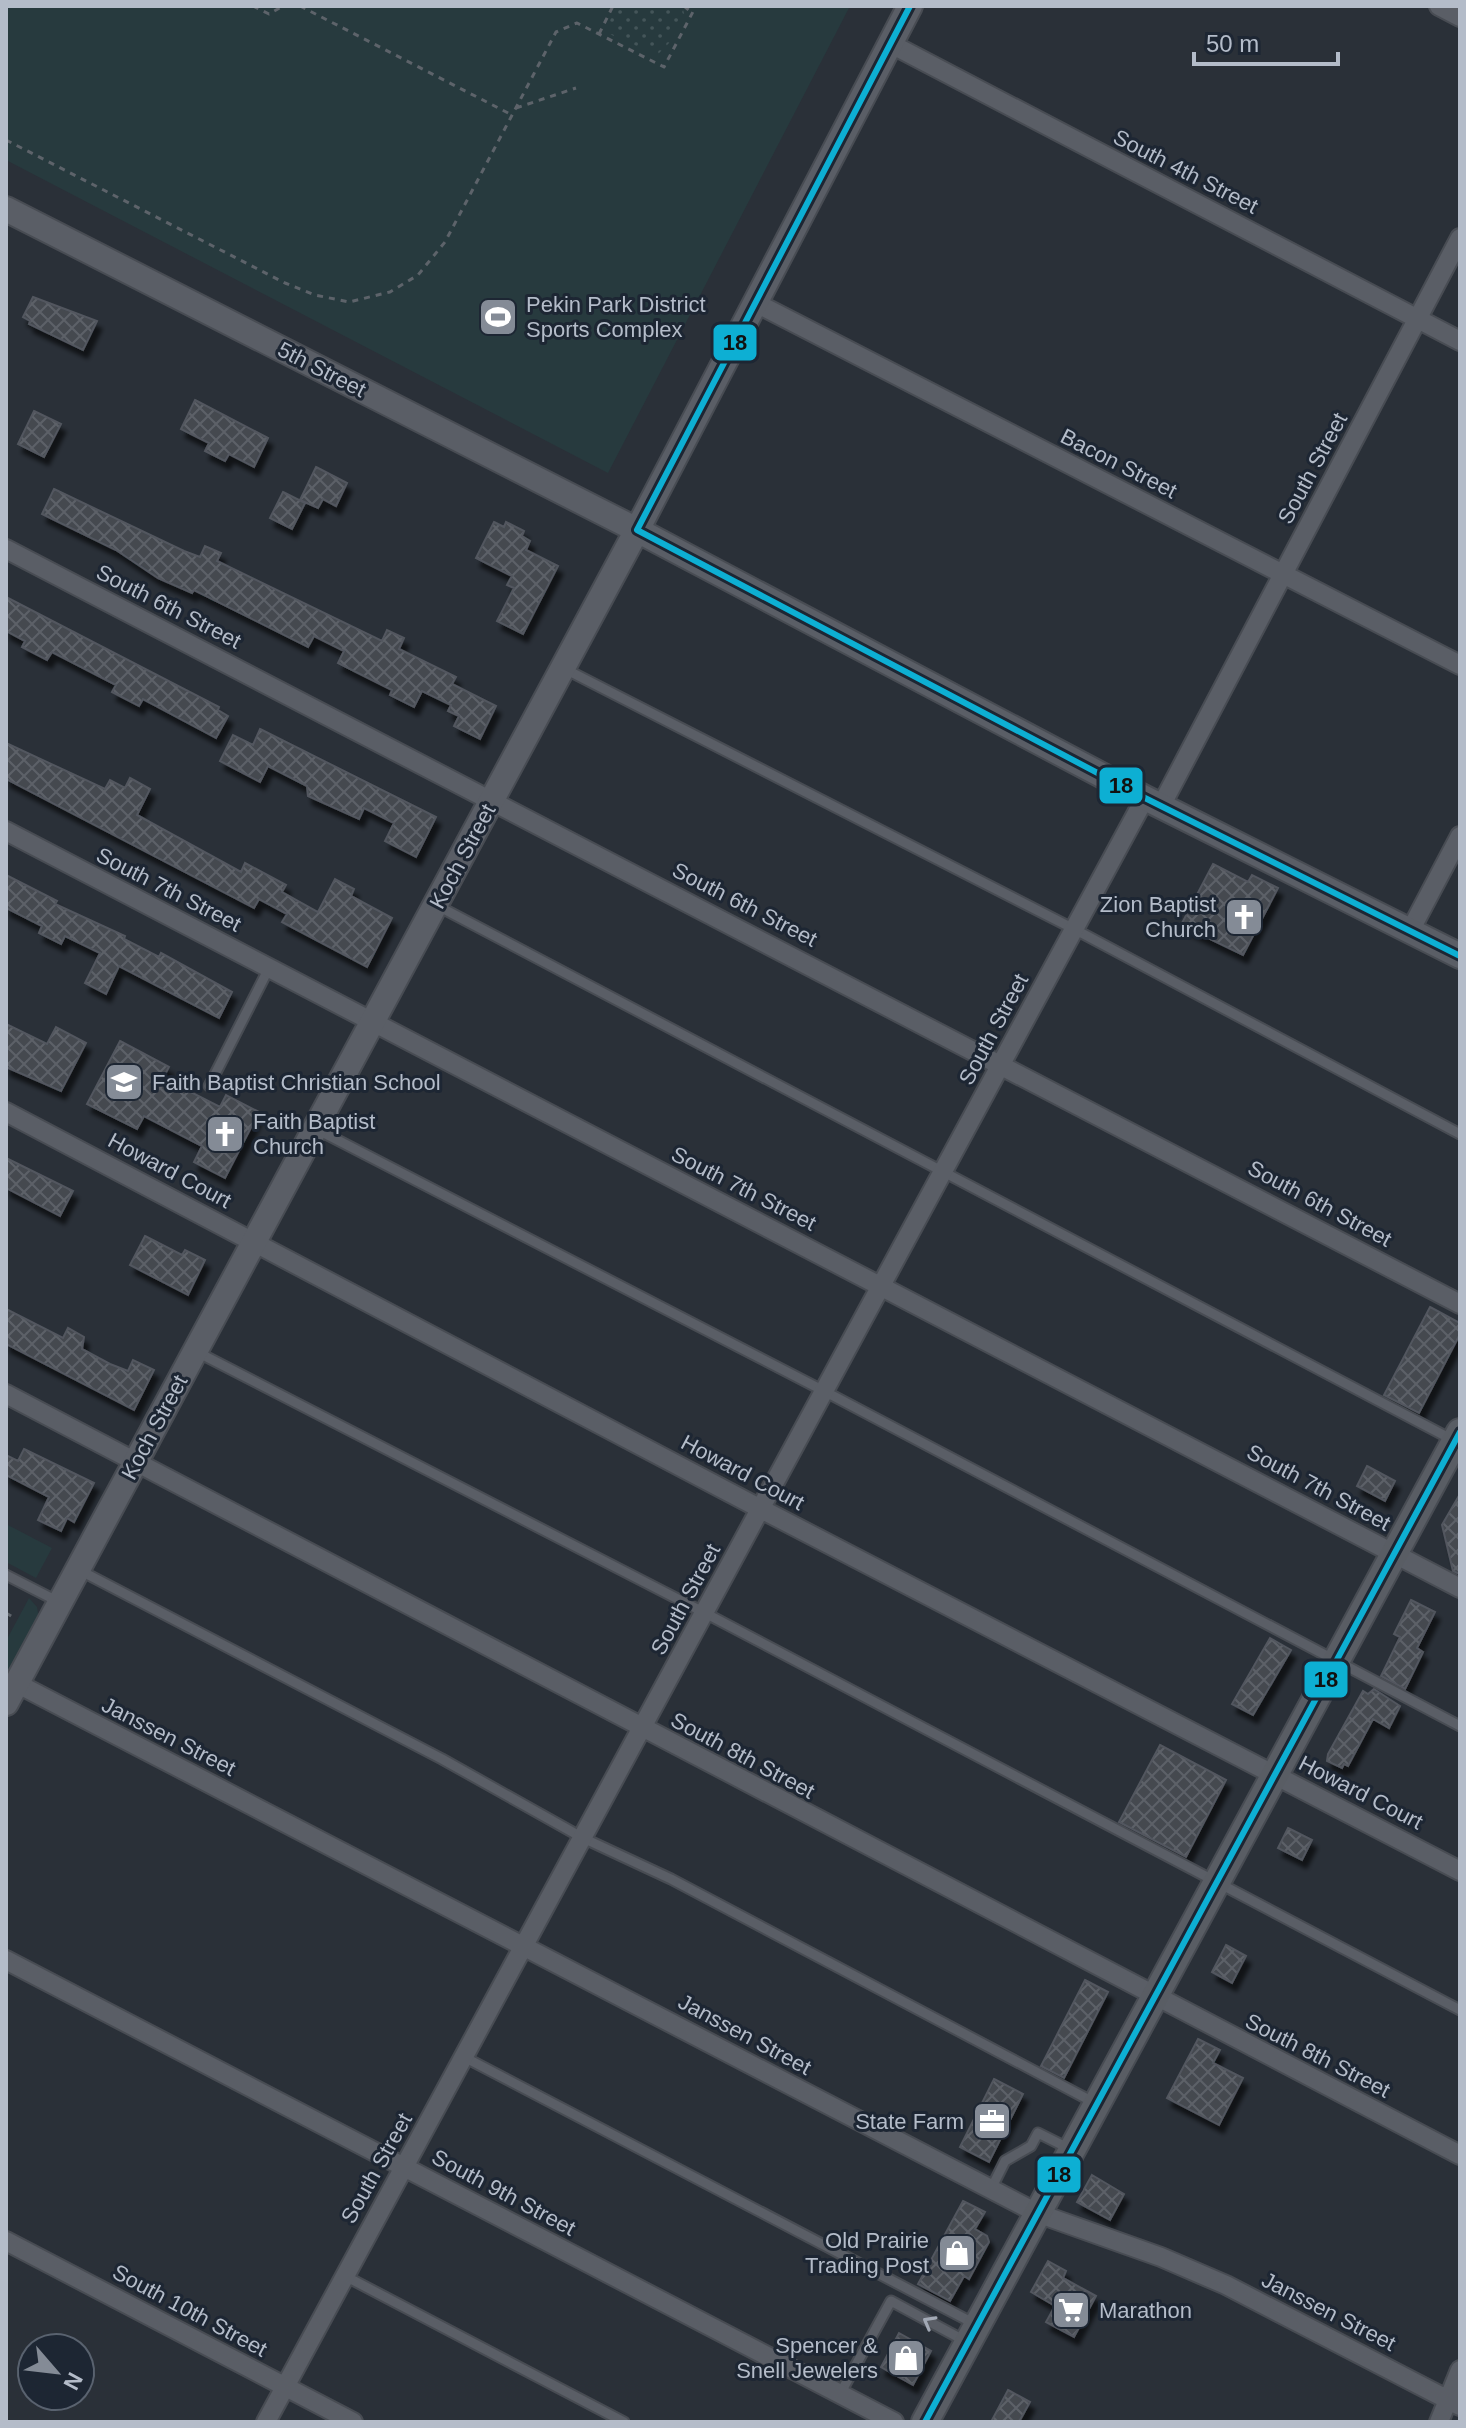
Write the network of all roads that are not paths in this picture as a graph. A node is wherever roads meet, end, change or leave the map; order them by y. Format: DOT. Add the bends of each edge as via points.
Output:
graph roads {
  1 [pos="910,6"];
  2 [pos="1439,6"];
  3 [pos="1460,17"];
  4 [pos="891,44"];
  5 [pos="6,209"];
  6 [pos="1460,238"];
  7 [pos="756,303"];
  8 [pos="1417,318"];
  9 [pos="1460,341"];
  10 [pos="637,530"];
  11 [pos="6,549"];
  12 [pos="1283,575"];
  13 [pos="1460,665"];
  14 [pos="563,669"];
  15 [pos="492,800"];
  16 [pos="1153,802"];
  17 [pos="6,831"];
  18 [pos="1460,836"];
  19 [pos="436,905"];
  20 [pos="1074,929"];
  21 [pos="1410,931"];
  22 [pos="1460,956"];
  23 [pos="269,968"];
  24 [pos="372,1021"];
  25 [pos="1002,1064"];
  26 [pos="209,1086"];
  27 [pos="6,1112"];
  28 [pos="315,1129"];
  29 [pos="1460,1134"];
  30 [pos="943,1171"];
  31 [pos="254,1241"];
  32 [pos="881,1286"];
  33 [pos="1460,1304"];
  34 [pos="195,1351"];
  35 [pos="824,1391"];
  36 [pos="6,1394"];
  37 [pos="1458,1439"];
  38 [pos="136,1461"];
  39 [pos="761,1509"];
  40 [pos="1394,1553"];
  41 [pos="78,1569"];
  42 [pos="6,1575"];
  43 [pos="1460,1588"];
  44 [pos="60,1603"];
  45 [pos="705,1613"];
  46 [pos="1335,1662"];
  47 [pos="11,1693"];
  48 [pos="1460,1726"];
  49 [pos="642,1729"];
  50 [pos="1273,1774"];
  51 [pos="583,1838"];
  52 [pos="1460,1871"];
  53 [pos="1215,1881"];
  54 [pos="524,1946"];
  55 [pos="6,1960"];
  56 [pos="1153,1997"];
  57 [pos="1460,2010"];
  58 [pos="464,2057"];
  59 [pos="1096,2104"];
  60 [pos="1071,2150"];
  61 [pos="1460,2155"];
  62 [pos="404,2167"];
  63 [pos="991,2189"];
  64 [pos="1037,2213"];
  65 [pos="6,2241"];
  66 [pos="345,2276"];
  67 [pos="972,2334"];
  68 [pos="1460,2370"];
  69 [pos="285,2387"];
  70 [pos="840,2394"];
  71 [pos="1453,2403"];
  72 [pos="266,2422"];
  73 [pos="353,2422"];
  74 [pos="624,2422"];
  75 [pos="894,2422"];
  76 [pos="925,2422"];
  77 [pos="1439,2422"];
  1 -- 4 [label="street, Koch Street"];
  2 -- 3 [label="street"];
  4 -- 7 [label="street, Koch Street"];
  4 -- 8 [label="street, South 4th Street"];
  5 -- 10 [label="street, 5th Street"];
  6 -- 8 [label="street, South Street"];
  7 -- 10 [label="street, Koch Street"];
  7 -- 12 [label="street, Bacon Street"];
  8 -- 9 [label="street, South 4th Street"];
  8 -- 12 [label="street, South Street"];
  10 -- 14 [label="street, Koch Street"];
  10 -- 16 [label="street, 5th Street"];
  11 -- 15 [label="street, South 6th Street"];
  12 -- 13 [label="street, Bacon Street"];
  12 -- 16 [label="street, South Street"];
  14 -- 15 [label="street, Koch Street"];
  14 -- 20 [label="lane"];
  15 -- 19 [label="street, Koch Street"];
  15 -- 25 [label="street, South 6th Street"];
  16 -- 20 [label="street, South Street"];
  16 -- 21 [label="street, 5th Street"];
  17 -- 23 [label="street, South 7th Street"];
  18 -- 21 [label="street"];
  19 -- 24 [label="street, Koch Street"];
  19 -- 30 [label="lane"];
  20 -- 25 [label="street, South Street"];
  20 -- 29 [label="lane"];
  21 -- 22 [label="street, 5th Street"];
  23 -- 24 [label="street, South 7th Street"];
  23 -- 26 [label="lane"];
  24 -- 28 [label="street, Koch Street"];
  24 -- 32 [label="street, South 7th Street"];
  25 -- 30 [label="street, South Street"];
  25 -- 33 [label="street, South 6th Street"];
  27 -- 31 [label="street, Howard Court"];
  28 -- 31 [label="street, Koch Street"];
  28 -- 35 [label="lane"];
  30 -- 32 [label="street, South Street"];
  30 -- 37 [label="lane"];
  31 -- 34 [label="street, Koch Street"];
  31 -- 39 [label="street, Howard Court"];
  32 -- 35 [label="street, South Street"];
  32 -- 40 [label="street, South 7th Street"];
  34 -- 38 [label="street, Koch Street"];
  34 -- 45 [label="lane"];
  35 -- 39 [label="street, South Street"];
  35 -- 46 [label="lane"];
  36 -- 38 [label="street, South 8th Street"];
  37 -- 40 [label="main road"];
  38 -- 41 [label="street, Koch Street"];
  38 -- 49 [label="street, South 8th Street"];
  39 -- 45 [label="street, South Street"];
  39 -- 50 [label="street, Howard Court"];
  40 -- 43 [label="street, South 7th Street"];
  40 -- 46 [label="main road"];
  41 -- 44 [label="street, Koch Street"];
  41 -- 51 [label="lane"];
  42 -- 44 [label="lane"];
  44 -- 47 [label="street, Koch Street"];
  45 -- 49 [label="street, South Street"];
  45 -- 53 [label="lane"];
  46 -- 48 [label="lane"];
  46 -- 50 [label="main road"];
  47 -- 54 [label="street, Janssen Street"];
  49 -- 51 [label="street, South Street"];
  49 -- 56 [label="street, South 8th Street"];
  50 -- 52 [label="street, Howard Court"];
  50 -- 53 [label="main road"];
  51 -- 54 [label="street, South Street"];
  51 -- 59 [label="lane" via="671,1879"];
  53 -- 56 [label="main road"];
  53 -- 57 [label="lane"];
  54 -- 58 [label="street, South Street"];
  54 -- 63 [label="street, Janssen Street"];
  55 -- 62 [label="street, South 9th Street"];
  56 -- 59 [label="main road"];
  56 -- 61 [label="street, South 8th Street"];
  58 -- 62 [label="street, South Street"];
  58 -- 67 [label="lane"];
  59 -- 60 [label="main road"];
  60 -- 63 [label="lane" via="1038,2133 1031,2146 1005,2161"];
  60 -- 64 [label="main road"];
  62 -- 66 [label="street, South Street"];
  62 -- 70 [label="street, South 9th Street"];
  63 -- 64 [label="street, Janssen Street"];
  64 -- 67 [label="main road"];
  64 -- 71 [label="street, Janssen Street" via="1226,2285"];
  65 -- 69 [label="street, South 10th Street"];
  66 -- 69 [label="street, South Street"];
  66 -- 74 [label="lane"];
  67 -- 70 [label="lane, one-way" via="891,2301"];
  67 -- 76 [label="main road"];
  68 -- 71 [label="street"];
  69 -- 72 [label="street, South Street"];
  69 -- 73 [label="street, South 10th Street"];
  70 -- 75 [label="street, South 9th Street"];
  71 -- 77 [label="street"];
}
